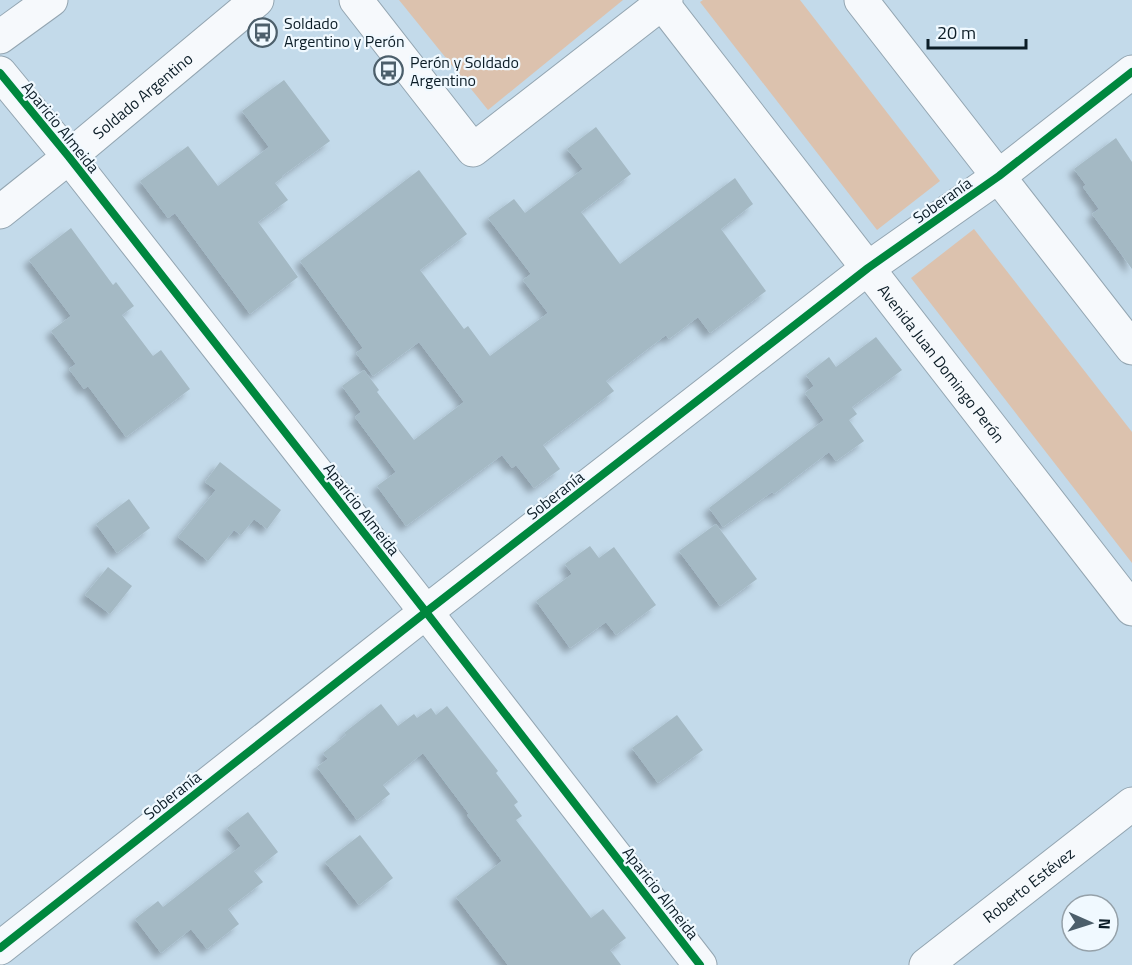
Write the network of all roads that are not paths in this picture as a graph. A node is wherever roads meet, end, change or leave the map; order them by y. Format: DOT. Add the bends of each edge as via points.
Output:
graph roads {
  1 [pos="51,0"];
  2 [pos="257,0"];
  3 [pos="356,0"];
  4 [pos="861,0"];
  5 [pos="664,2"];
  6 [pos="0,37"];
  7 [pos="1132,72"];
  8 [pos="0,73"];
  9 [pos="69,158"];
  10 [pos="999,177"];
  11 [pos="0,212"];
  12 [pos="868,268"];
  13 [pos="1132,348"];
  14 [pos="1132,609"];
  15 [pos="426,612"];
  16 [pos="1132,804"];
  17 [pos="0,948"];
  18 [pos="700,965"];
  19 [pos="926,965"];
  1 -- 6 [label="street"];
  2 -- 9 [label="street, Soldado Argentino"];
  3 -- 5 [label="street" via="473,150"];
  4 -- 10 [label="street"];
  5 -- 12 [label="street, Avenida Juan Domingo Perón"];
  7 -- 10 [label="street, Soberanía"];
  8 -- 9 [label="street, Aparicio Almeida"];
  9 -- 11 [label="street, Soldado Argentino"];
  9 -- 15 [label="street, Aparicio Almeida"];
  10 -- 12 [label="street, Soberanía"];
  10 -- 13 [label="street"];
  12 -- 14 [label="street, Avenida Juan Domingo Perón"];
  12 -- 15 [label="street, Soberanía"];
  15 -- 17 [label="street, Soberanía"];
  15 -- 18 [label="street, Aparicio Almeida"];
  16 -- 19 [label="street, Roberto Estévez"];
}
